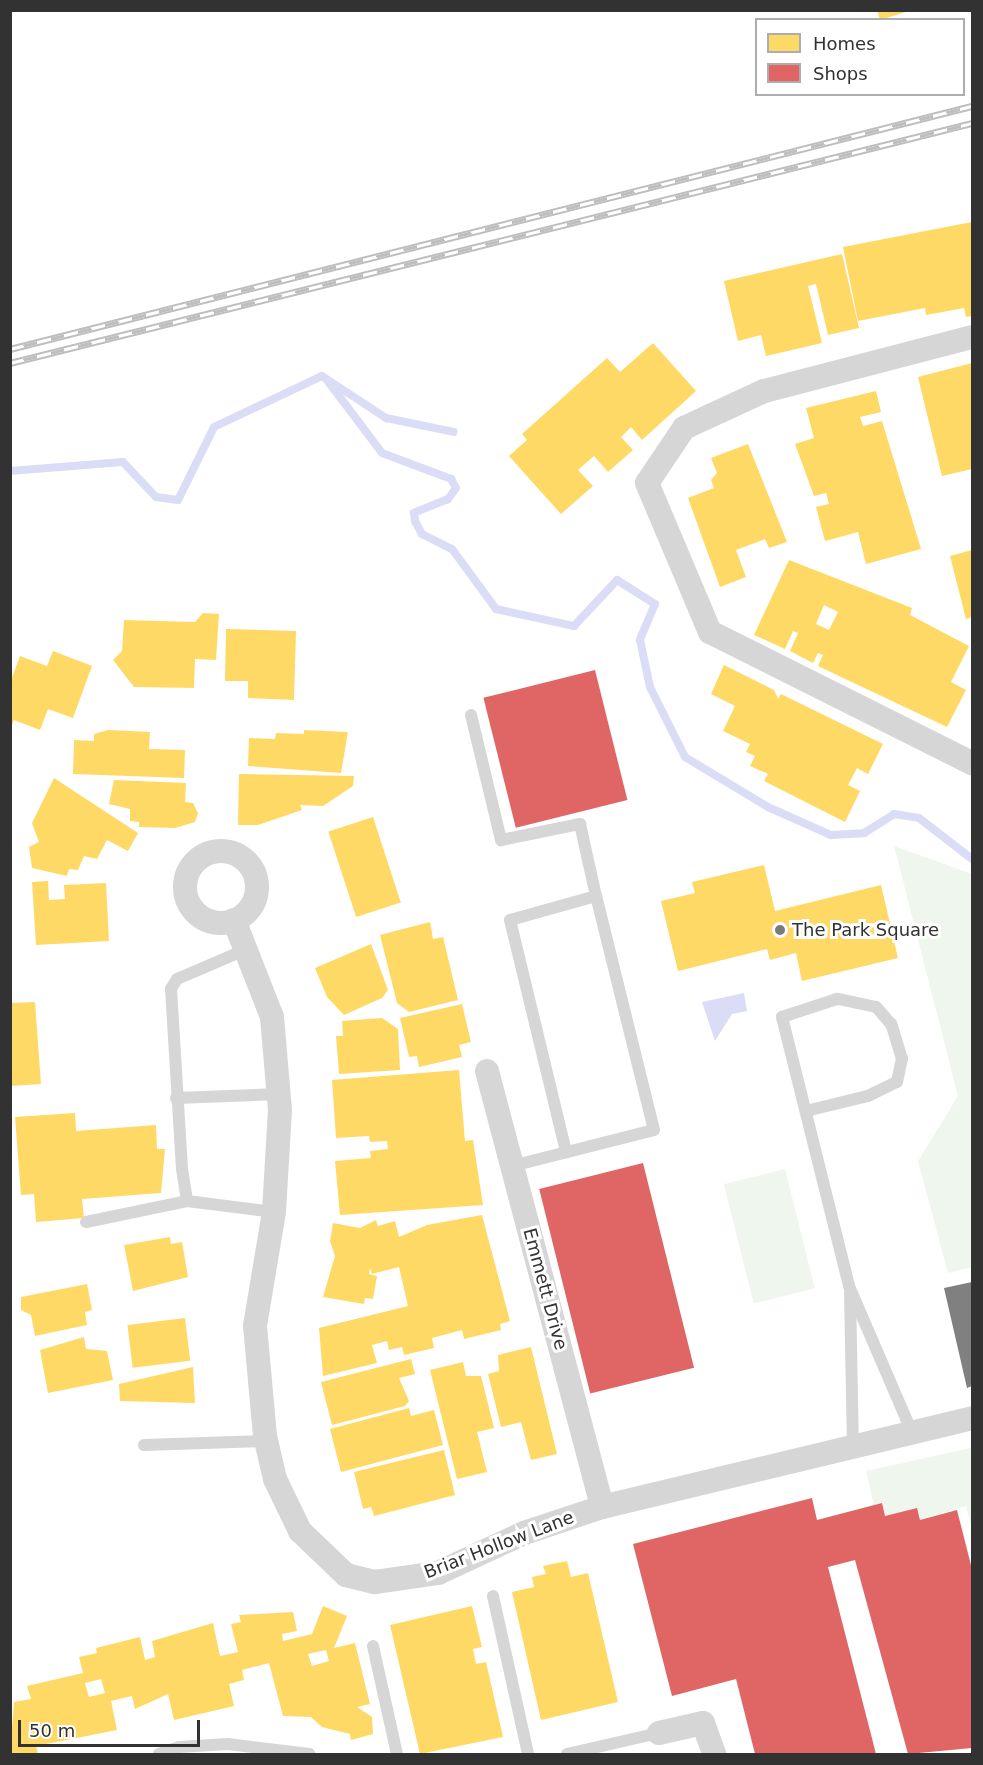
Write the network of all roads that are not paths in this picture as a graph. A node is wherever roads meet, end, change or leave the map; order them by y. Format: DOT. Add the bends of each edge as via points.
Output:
graph roads {
  1 [pos="972,337"];
  2 [pos="471,715"];
  3 [pos="972,763"];
  4 [pos="596,896"];
  5 [pos="234,920"];
  6 [pos="247,949"];
  7 [pos="487,1071"];
  8 [pos="278,1094"];
  9 [pos="176,1098"];
  10 [pos="806,1111"];
  11 [pos="566,1152"];
  12 [pos="512,1166"];
  13 [pos="187,1201"];
  14 [pos="274,1212"];
  15 [pos="86,1222"];
  16 [pos="849,1286"];
  17 [pos="972,1418"];
  18 [pos="912,1432"];
  19 [pos="266,1441"];
  20 [pos="144,1445"];
  21 [pos="853,1447"];
  22 [pos="602,1507"];
  23 [pos="493,1596"];
  24 [pos="374,1646"];
  25 [pos="659,1733"];
  26 [pos="229,1750"];
  27 [pos="159,1755"];
  28 [pos="309,1755"];
  29 [pos="397,1755"];
  30 [pos="528,1755"];
  31 [pos="567,1755"];
  32 [pos="714,1755"];
  1 -- 3 [label="street" via="764,391 684,428 648,483 710,632"];
  2 -- 4 [label="lane" via="501,840 580,824"];
  4 -- 11 [label="lane" via="510,920"];
  4 -- 11 [label="lane" via="654,1130"];
  5 -- 6 [label="street, Briar Hollow Lane"];
  6 -- 8 [label="street, Briar Hollow Lane" via="272,1017"];
  6 -- 9 [label="lane" via="177,979 171,989"];
  7 -- 12 [label="street, Emmett Drive"];
  8 -- 9 [label="lane"];
  8 -- 14 [label="street, Briar Hollow Lane"];
  9 -- 13 [label="lane"];
  10 -- 10 [label="lane" via="782,1017 837,999 876,1007 891,1024 902,1059 897,1082 868,1096"];
  10 -- 16 [label="lane"];
  11 -- 12 [label="lane"];
  12 -- 22 [label="street, Emmett Drive"];
  13 -- 14 [label="lane"];
  13 -- 15 [label="lane"];
  14 -- 19 [label="street, Briar Hollow Lane" via="255,1326"];
  16 -- 18 [label="lane"];
  16 -- 21 [label="lane"];
  17 -- 18 [label="street, Briar Hollow Lane"];
  18 -- 21 [label="street, Briar Hollow Lane"];
  19 -- 20 [label="lane"];
  19 -- 22 [label="street, Briar Hollow Lane" via="275,1479 300,1531 346,1575 375,1582 438,1573 524,1533"];
  21 -- 22 [label="street, Briar Hollow Lane"];
  23 -- 30 [label="lane"];
  24 -- 29 [label="lane"];
  25 -- 31 [label="lane"];
  25 -- 32 [label="street" via="702,1723"];
  26 -- 27 [label="lane" via="179,1747"];
  26 -- 28 [label="lane"];
}
